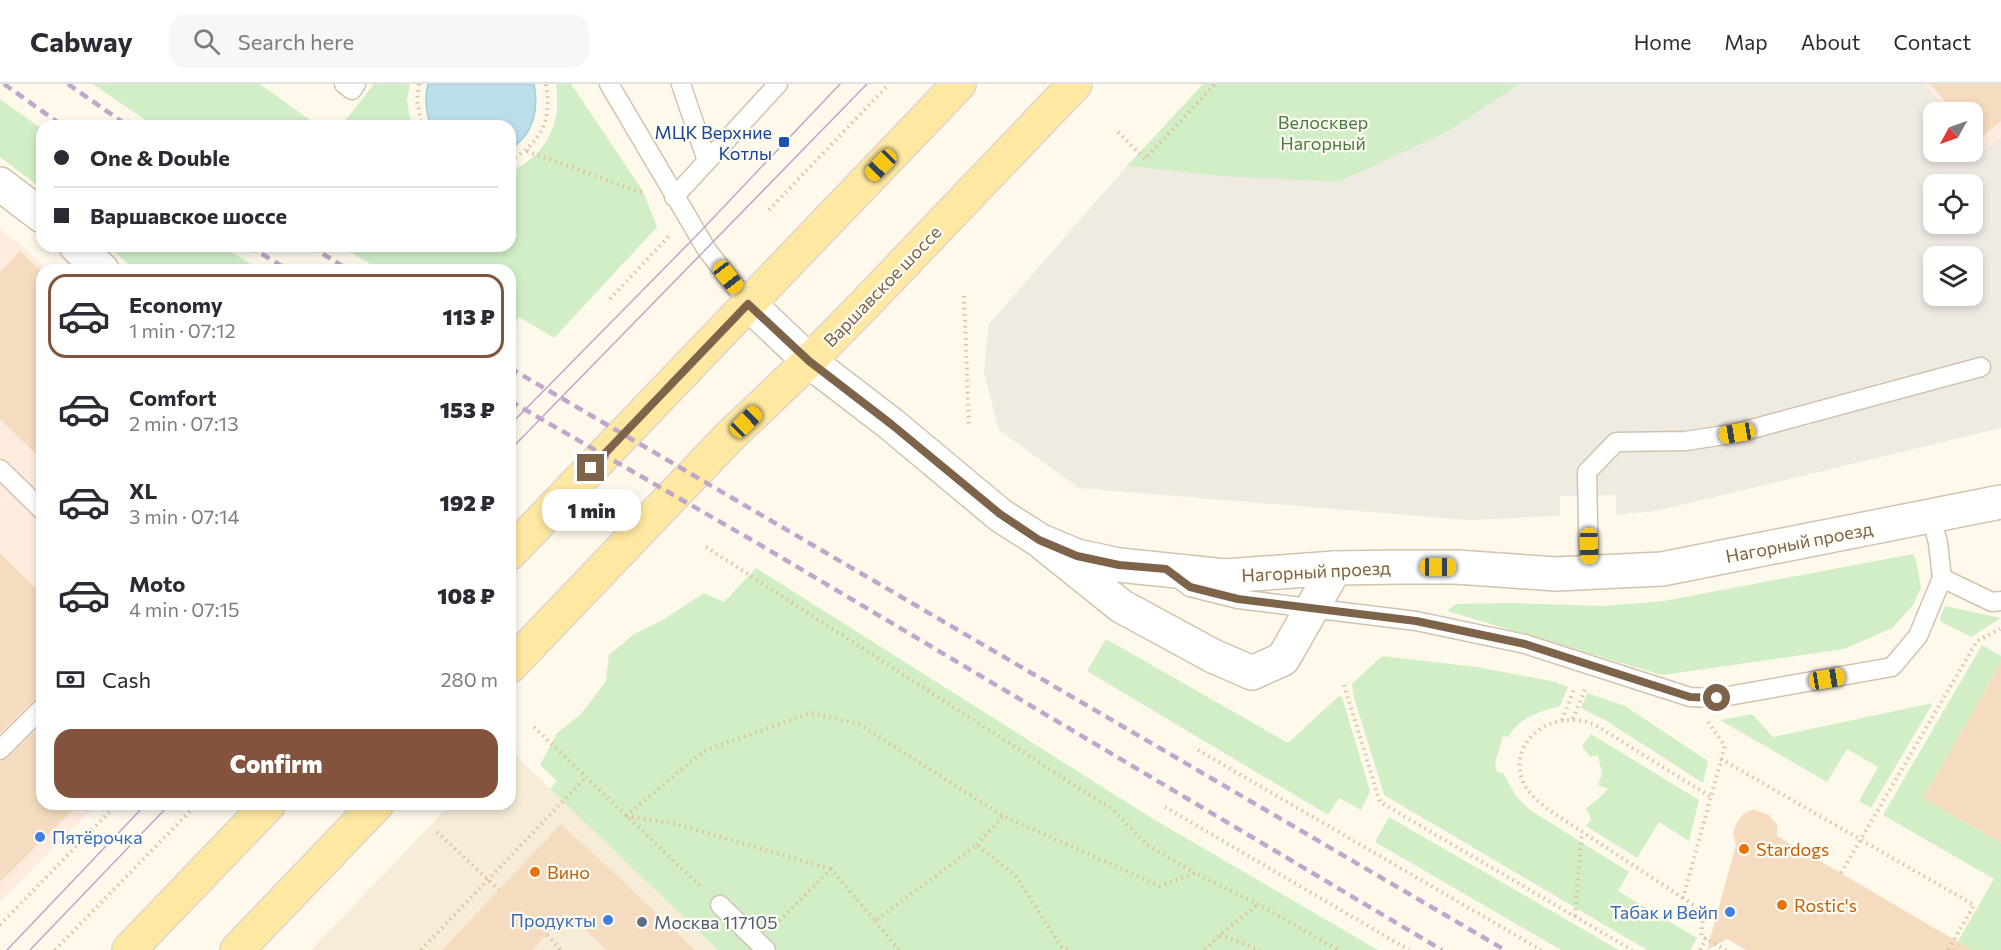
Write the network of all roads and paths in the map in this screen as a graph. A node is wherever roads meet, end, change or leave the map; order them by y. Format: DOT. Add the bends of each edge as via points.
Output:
graph roads {
  1 [pos="344,84"];
  2 [pos="356,84"];
  3 [pos="419,84"];
  4 [pos="546,84"];
  5 [pos="609,84"];
  6 [pos="681,84"];
  7 [pos="778,84"];
  8 [pos="889,84"];
  9 [pos="958,84"];
  10 [pos="1075,84"];
  11 [pos="1215,84"];
  12 [pos="421,120"];
  13 [pos="1118,132"];
  14 [pos="526,151"];
  15 [pos="516,157"];
  16 [pos="707,161"];
  17 [pos="0,184"];
  18 [pos="651,196"];
  19 [pos="674,196"];
  20 [pos="769,210"];
  21 [pos="36,211"];
  22 [pos="82,252"];
  23 [pos="96,264"];
  24 [pos="964,296"];
  25 [pos="748,304"];
  26 [pos="809,361"];
  27 [pos="1981,367"];
  28 [pos="969,426"];
  29 [pos="0,469"];
  30 [pos="2001,502"];
  31 [pos="36,504"];
  32 [pos="1931,516"];
  33 [pos="1039,540"];
  34 [pos="516,547"];
  35 [pos="706,547"];
  36 [pos="1335,568"];
  37 [pos="1166,569"];
  38 [pos="1589,573"];
  39 [pos="1942,578"];
  40 [pos="1998,603"];
  41 [pos="1312,609"];
  42 [pos="2001,628"];
  43 [pos="516,660"];
  44 [pos="1344,685"];
  45 [pos="1575,689"];
  46 [pos="1584,692"];
  47 [pos="1690,697"];
  48 [pos="36,714"];
  49 [pos="1573,719"];
  50 [pos="1562,720"];
  51 [pos="534,728"];
  52 [pos="0,750"];
  53 [pos="1198,750"];
  54 [pos="1721,759"];
  55 [pos="586,777"];
  56 [pos="1711,797"];
  57 [pos="1165,807"];
  58 [pos="111,810"];
  59 [pos="191,810"];
  60 [pos="263,810"];
  61 [pos="371,810"];
  62 [pos="626,816"];
  63 [pos="1003,816"];
  64 [pos="437,832"];
  65 [pos="1582,832"];
  66 [pos="1860,840"];
  67 [pos="977,845"];
  68 [pos="831,869"];
  69 [pos="1195,873"];
  70 [pos="1840,873"];
  71 [pos="488,880"];
  72 [pos="499,890"];
  73 [pos="1683,898"];
  74 [pos="1258,904"];
  75 [pos="720,905"];
  76 [pos="1575,916"];
  77 [pos="875,921"];
  78 [pos="0,925"];
  79 [pos="547,935"];
  80 [pos="1220,935"];
  81 [pos="1706,938"];
  82 [pos="1719,940"];
  83 [pos="1716,945"];
  84 [pos="762,946"];
  85 [pos="1061,949"];
  86 [pos="55,950"];
  87 [pos="129,950"];
  88 [pos="237,950"];
  89 [pos="421,950"];
  90 [pos="561,950"];
  91 [pos="899,950"];
  92 [pos="1072,950"];
  93 [pos="1205,950"];
  94 [pos="1260,950"];
  95 [pos="1338,950"];
  96 [pos="1410,950"];
  97 [pos="1541,950"];
  98 [pos="1632,950"];
  99 [pos="1700,950"];
  100 [pos="1726,950"];
  101 [pos="1948,950"];
  1 -- 2 [label="lane" via="352,90"];
  3 -- 12 [label="path"];
  4 -- 14 [label="path" via="546,119"];
  5 -- 19 [label="lane"];
  6 -- 16 [label="lane"];
  7 -- 16 [label="lane"];
  8 -- 20 [label="path"];
  9 -- 25 [label="main road"];
  10 -- 26 [label="main road, Варшавское шоссе"];
  11 -- 13 [label="path" via="1145,159"];
  14 -- 15 [label="path"];
  14 -- 18 [label="path"];
  16 -- 19 [label="lane"];
  17 -- 21 [label="street"];
  19 -- 25 [label="lane" via="707,250"];
  22 -- 23 [label="street"];
  24 -- 28 [label="path"];
  25 -- 26 [label="street, Нагорный проезд"];
  25 -- 34 [label="main road"];
  26 -- 33 [label="street, Нагорный проезд" via="1000,514"];
  26 -- 43 [label="main road, Варшавское шоссе" via="730,436"];
  27 -- 38 [label="lane" via="1737,433 1686,441 1616,442 1587,472"];
  29 -- 31 [label="lane"];
  30 -- 32 [label="street, Нагорный проезд"];
  32 -- 38 [label="street, Нагорный проезд" via="1662,569"];
  32 -- 39 [label="lane"];
  33 -- 37 [label="street, Нагорный проезд" via="1077,556"];
  33 -- 41 [label="street" via="1121,606 1252,673 1283,660"];
  35 -- 69 [label="path" via="1113,810 1147,845"];
  36 -- 37 [label="street, Нагорный проезд" via="1225,576"];
  36 -- 38 [label="street, Нагорный проезд" via="1456,567"];
  36 -- 41 [label="street"];
  37 -- 41 [label="lane" via="1190,587 1238,599"];
  39 -- 40 [label="lane"];
  39 -- 47 [label="lane" via="1918,636 1892,668 1717,698"];
  41 -- 47 [label="lane" via="1416,621 1525,644"];
  42 -- 66 [label="path" via="1977,641"];
  44 -- 76 [label="path" via="1380,802"];
  45 -- 50 [label="path"];
  46 -- 49 [label="path"];
  47 -- 54 [label="path" via="1725,746"];
  48 -- 52 [label="lane"];
  49 -- 50 [label="path"];
  49 -- 56 [label="path" via="1597,726"];
  50 -- 65 [label="path" via="1535,732 1525,746 1519,762 1522,780 1534,798"];
  51 -- 55 [label="path"];
  53 -- 97 [label="path"];
  54 -- 56 [label="path"];
  54 -- 66 [label="path"];
  55 -- 62 [label="path"];
  55 -- 71 [label="path"];
  56 -- 73 [label="path"];
  57 -- 96 [label="path"];
  58 -- 78 [label="path"];
  59 -- 86 [label="path"];
  60 -- 87 [label="main road"];
  61 -- 88 [label="main road"];
  62 -- 63 [label="path" via="704,751 811,713 859,724"];
  62 -- 68 [label="path" via="676,824"];
  62 -- 75 [label="path"];
  63 -- 67 [label="path"];
  63 -- 69 [label="path" via="1160,886"];
  64 -- 71 [label="path"];
  65 -- 73 [label="path"];
  65 -- 76 [label="path"];
  66 -- 70 [label="path"];
  66 -- 101 [label="path" via="1974,905"];
  67 -- 77 [label="path"];
  67 -- 85 [label="path" via="1015,875"];
  68 -- 77 [label="path"];
  68 -- 84 [label="path"];
  69 -- 74 [label="path"];
  71 -- 72 [label="path"];
  71 -- 89 [label="path"];
  73 -- 81 [label="path" via="1704,912 1701,936"];
  74 -- 80 [label="path"];
  74 -- 95 [label="path"];
  75 -- 84 [label="lane"];
  76 -- 98 [label="path"];
  77 -- 91 [label="path"];
  79 -- 90 [label="path"];
  80 -- 93 [label="path"];
  80 -- 94 [label="path"];
  81 -- 83 [label="path"];
  81 -- 99 [label="path"];
  82 -- 83 [label="path"];
  83 -- 100 [label="path"];
  85 -- 92 [label="path"];
}
